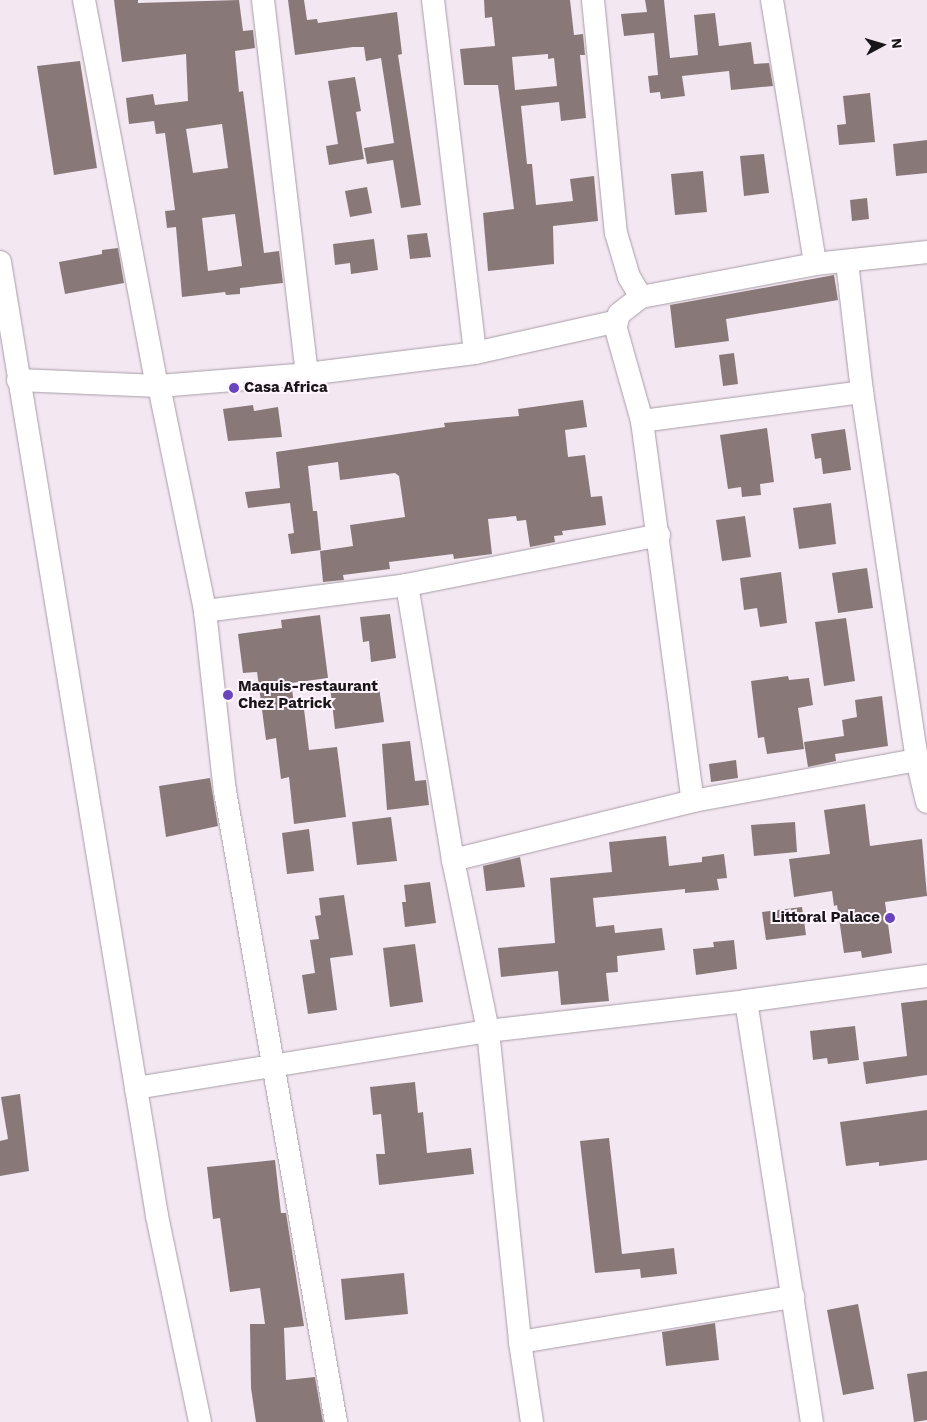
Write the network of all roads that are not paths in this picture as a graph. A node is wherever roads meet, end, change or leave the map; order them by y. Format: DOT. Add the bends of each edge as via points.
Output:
graph roads {
  1 [pos="84,0"];
  2 [pos="263,0"];
  3 [pos="433,0"];
  4 [pos="593,0"];
  5 [pos="772,0"];
  6 [pos="927,252"];
  7 [pos="0,262"];
  8 [pos="847,262"];
  9 [pos="815,264"];
  10 [pos="641,297"];
  11 [pos="614,322"];
  12 [pos="475,353"];
  13 [pos="307,374"];
  14 [pos="18,380"];
  15 [pos="158,386"];
  16 [pos="862,392"];
  17 [pos="642,421"];
  18 [pos="659,535"];
  19 [pos="407,585"];
  20 [pos="206,611"];
  21 [pos="917,760"];
  22 [pos="693,801"];
  23 [pos="927,802"];
  24 [pos="454,860"];
  25 [pos="927,976"];
  26 [pos="746,1001"];
  27 [pos="488,1030"];
  28 [pos="274,1066"];
  29 [pos="136,1088"];
  30 [pos="793,1297"];
  31 [pos="520,1342"];
  32 [pos="200,1422"];
  33 [pos="336,1422"];
  34 [pos="532,1422"];
  35 [pos="812,1422"];
  1 -- 15 [label="street"];
  2 -- 13 [label="street"];
  3 -- 12 [label="street"];
  4 -- 10 [label="street" via="616,233 629,277"];
  5 -- 9 [label="street"];
  6 -- 8 [label="street"];
  7 -- 14 [label="street"];
  8 -- 9 [label="street"];
  8 -- 16 [label="street"];
  9 -- 10 [label="street"];
  10 -- 11 [label="street" via="619,314 616,326"];
  11 -- 12 [label="street"];
  11 -- 17 [label="street"];
  12 -- 13 [label="street"];
  13 -- 15 [label="street"];
  14 -- 15 [label="street"];
  14 -- 29 [label="street"];
  15 -- 20 [label="street"];
  16 -- 17 [label="street"];
  16 -- 21 [label="street"];
  17 -- 18 [label="street"];
  18 -- 19 [label="street"];
  18 -- 22 [label="street"];
  19 -- 20 [label="street"];
  19 -- 24 [label="street"];
  20 -- 28 [label="street" via="225,791"];
  21 -- 22 [label="street"];
  21 -- 23 [label="street"];
  22 -- 24 [label="street"];
  24 -- 27 [label="street"];
  25 -- 26 [label="street"];
  26 -- 27 [label="street"];
  26 -- 30 [label="street"];
  27 -- 28 [label="street"];
  27 -- 31 [label="street"];
  28 -- 29 [label="street"];
  28 -- 33 [label="street"];
  29 -- 32 [label="street" via="157,1216"];
  30 -- 31 [label="street"];
  30 -- 35 [label="street"];
  31 -- 34 [label="street"];
}
